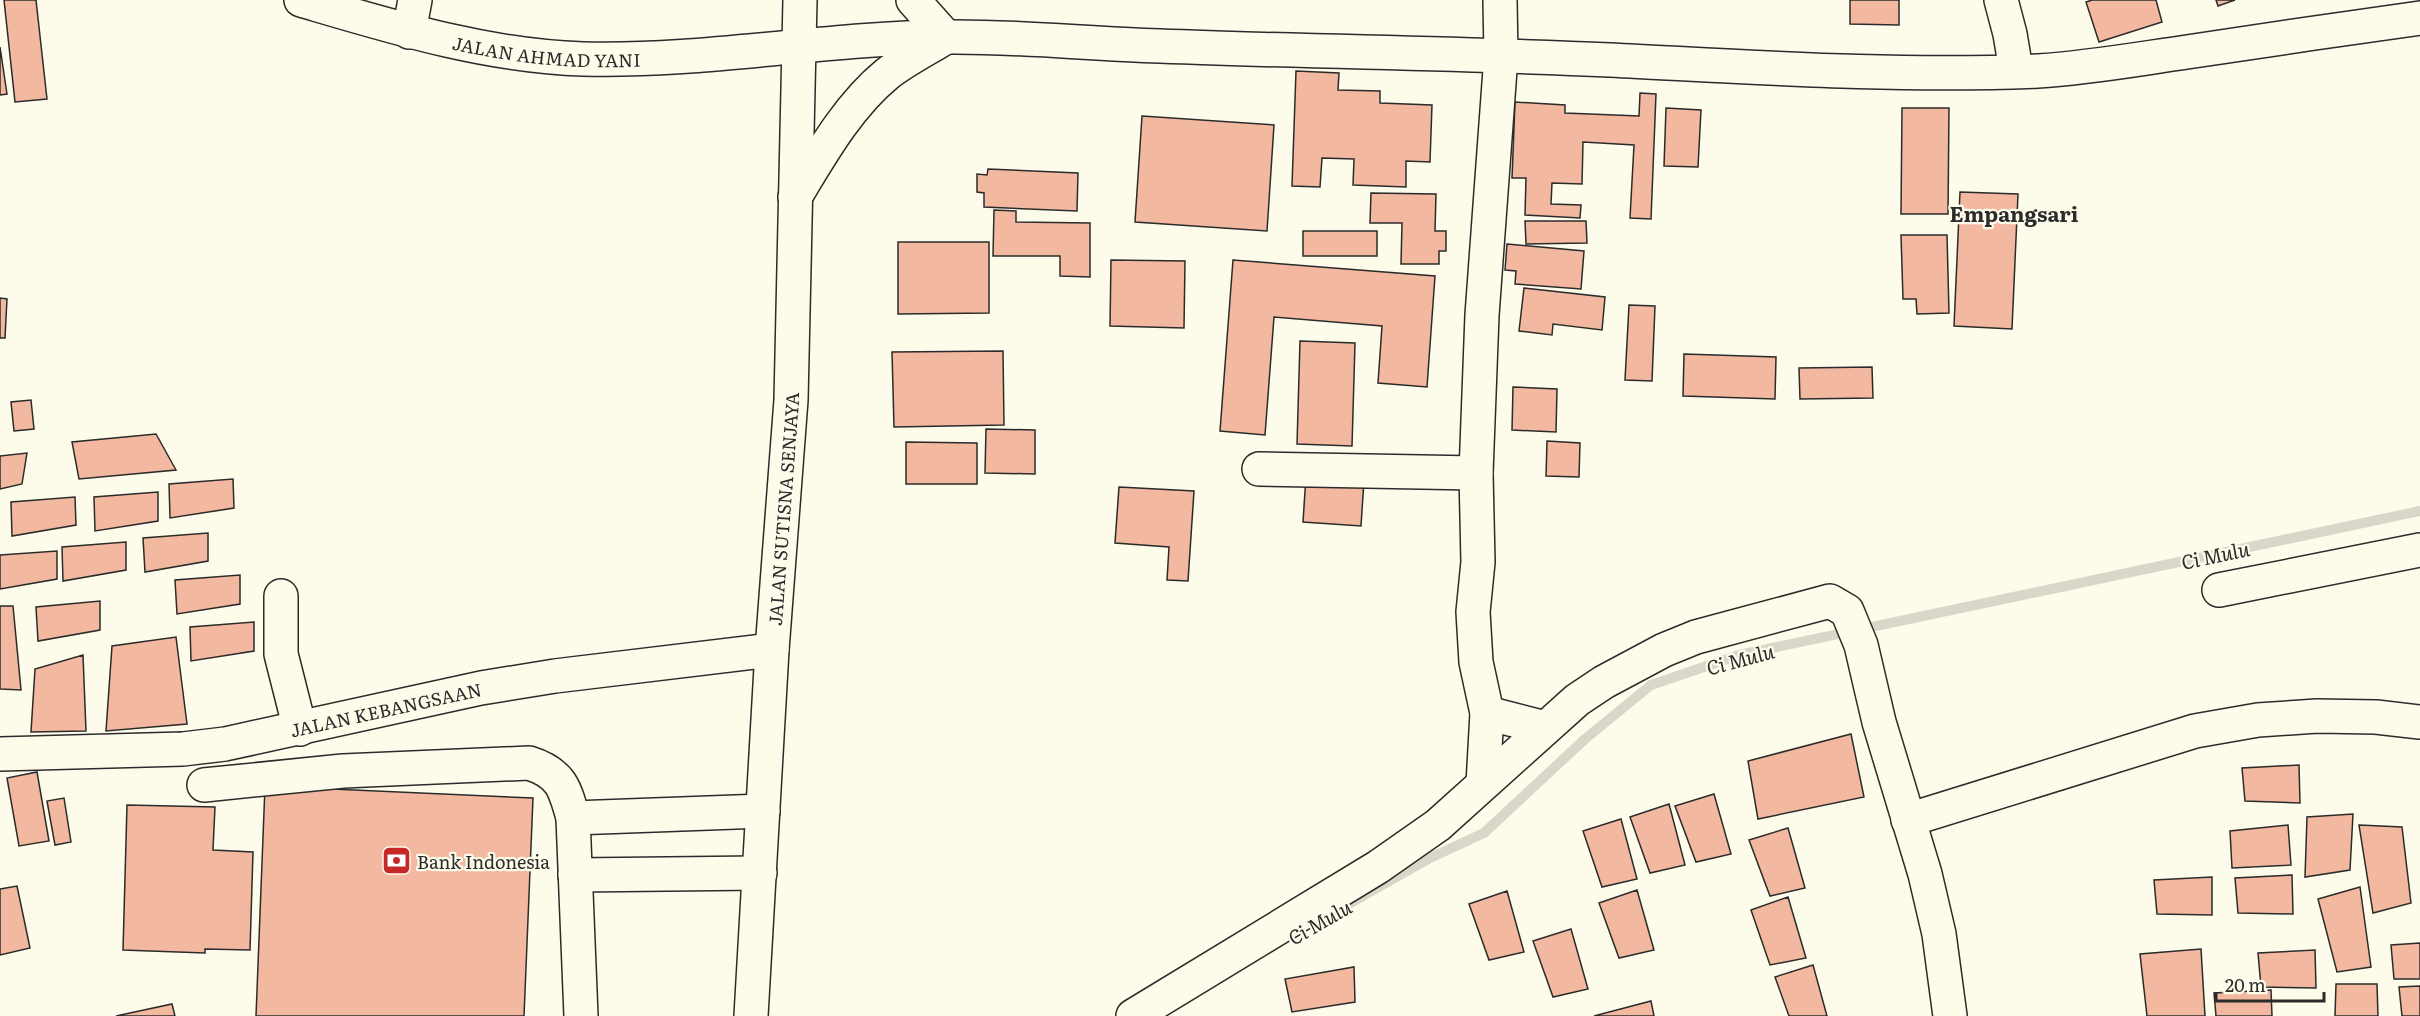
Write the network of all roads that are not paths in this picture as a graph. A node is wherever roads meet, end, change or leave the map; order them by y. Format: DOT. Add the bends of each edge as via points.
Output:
graph roads {
  1 [pos="301,0"];
  2 [pos="415,0"];
  3 [pos="800,0"];
  4 [pos="913,0"];
  5 [pos="1500,0"];
  6 [pos="2001,0"];
  7 [pos="2420,18"];
  8 [pos="409,32"];
  9 [pos="946,36"];
  10 [pos="797,46"];
  11 [pos="1501,56"];
  12 [pos="2025,70"];
  13 [pos="795,197"];
  14 [pos="1259,469"];
  15 [pos="1476,473"];
  16 [pos="2420,550"];
  17 [pos="2219,590"];
  18 [pos="281,596"];
  19 [pos="772,650"];
  20 [pos="1487,713"];
  21 [pos="2420,722"];
  22 [pos="1545,728"];
  23 [pos="300,729"];
  24 [pos="0,754"];
  25 [pos="1483,784"];
  26 [pos="204,785"];
  27 [pos="763,811"];
  28 [pos="573,818"];
  29 [pos="1908,820"];
  30 [pos="760,873"];
  31 [pos="575,875"];
  32 [pos="581,1016"];
  33 [pos="746,1016"];
  34 [pos="751,1016"];
  35 [pos="1133,1016"];
  36 [pos="1950,1016"];
  1 -- 8 [label="street, JALAN AHMAD YANI"];
  2 -- 8 [label="street"];
  3 -- 10 [label="street, JALAN SUTISNA SENJAYA"];
  4 -- 9 [label="street"];
  5 -- 11 [label="street"];
  6 -- 12 [label="street"];
  7 -- 12 [label="street, JALAN AHMAD YANI" via="2097,65"];
  8 -- 10 [label="street, JALAN AHMAD YANI" via="505,51 580,58 709,55"];
  9 -- 10 [label="street, JALAN AHMAD YANI"];
  9 -- 11 [label="street, JALAN AHMAD YANI"];
  9 -- 13 [label="street" via="887,74 864,98"];
  10 -- 13 [label="street, JALAN SUTISNA SENJAYA"];
  11 -- 12 [label="street, JALAN AHMAD YANI" via="1872,72"];
  11 -- 15 [label="street" via="1482,315"];
  13 -- 19 [label="street, JALAN SUTISNA SENJAYA" via="790,400"];
  14 -- 15 [label="street"];
  15 -- 20 [label="street" via="1478,561 1473,612 1476,662"];
  16 -- 17 [label="street"];
  18 -- 23 [label="street" via="281,654"];
  19 -- 23 [label="street, JALAN KEBANGSAAN" via="481,688"];
  19 -- 27 [label="street, JALAN SUTISNA SENJAYA"];
  20 -- 22 [label="street"];
  20 -- 25 [label="street"];
  21 -- 29 [label="street" via="2317,716 2195,730"];
  22 -- 25 [label="street"];
  22 -- 29 [label="street" via="1604,682 1664,650 1696,637 1830,600 1847,611 1861,645"];
  23 -- 24 [label="street, JALAN KEBANGSAAN" via="183,749"];
  25 -- 35 [label="street" via="1438,825 1378,867"];
  26 -- 28 [label="street" via="343,771 529,763 558,778"];
  27 -- 28 [label="street"];
  27 -- 30 [label="street, JALAN SUTISNA SENJAYA"];
  28 -- 31 [label="street"];
  29 -- 36 [label="street" via="1939,934"];
  30 -- 31 [label="street"];
  30 -- 34 [label="street, JALAN SUTISNA SENJAYA"];
  31 -- 32 [label="street"];
  33 -- 34 [label="street"];
}
